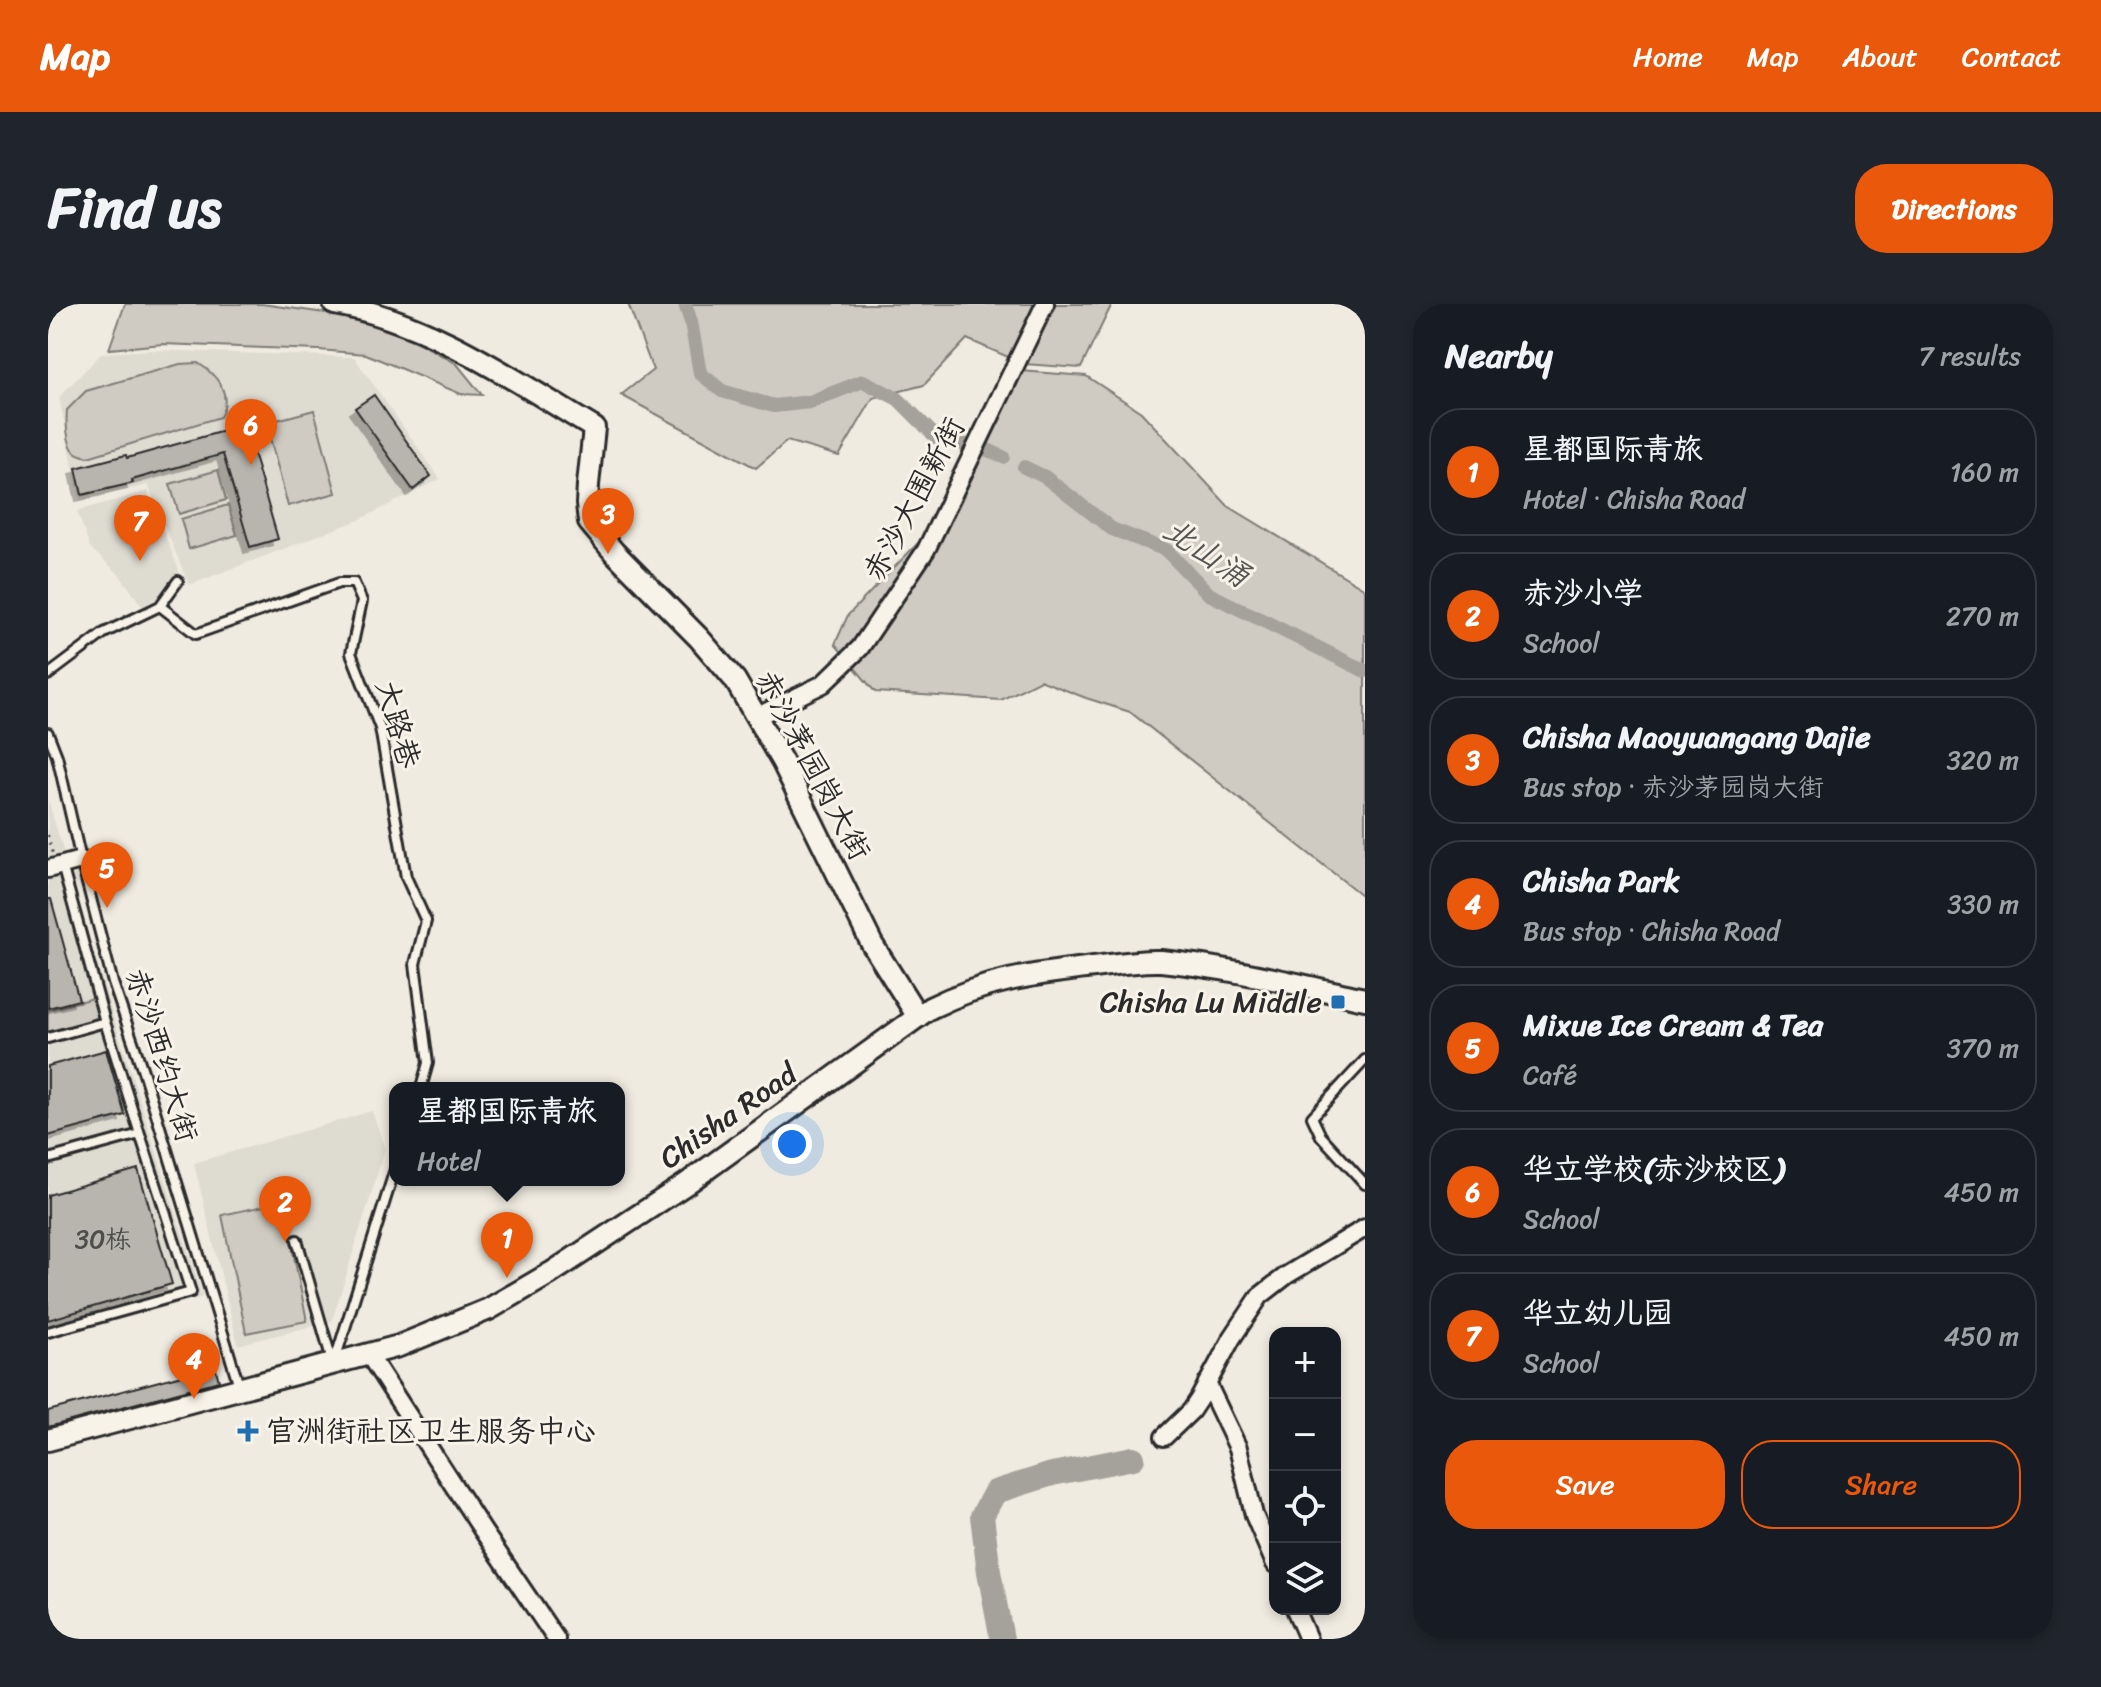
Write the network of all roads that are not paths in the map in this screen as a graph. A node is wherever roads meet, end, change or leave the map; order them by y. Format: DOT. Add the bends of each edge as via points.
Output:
graph roads {
  1 [pos="334,304"];
  2 [pos="1045,304"];
  3 [pos="178,581"];
  4 [pos="160,606"];
  5 [pos="48,675"];
  6 [pos="758,716"];
  7 [pos="48,733"];
  8 [pos="81,860"];
  9 [pos="55,867"];
  10 [pos="1365,999"];
  11 [pos="918,1017"];
  12 [pos="105,1022"];
  13 [pos="48,1038"];
  14 [pos="1365,1060"];
  15 [pos="423,1082"];
  16 [pos="140,1134"];
  17 [pos="48,1159"];
  18 [pos="1365,1184"];
  19 [pos="390,1186"];
  20 [pos="1365,1228"];
  21 [pos="297,1240"];
  22 [pos="48,1332"];
  23 [pos="369,1355"];
  24 [pos="333,1365"];
  25 [pos="1207,1383"];
  26 [pos="241,1389"];
  27 [pos="1164,1437"];
  28 [pos="48,1440"];
  29 [pos="1269,1550"];
  30 [pos="1298,1615"];
  31 [pos="556,1639"];
  32 [pos="1308,1639"];
  1 -- 6 [label="street, 赤沙茅园岗大街" via="425,333 594,428 589,522 720,660"];
  2 -- 6 [label="street, 赤沙大围新街" via="926,550 860,648 823,684"];
  3 -- 4 [label="lane"];
  4 -- 5 [label="lane" via="104,633"];
  4 -- 15 [label="lane, 大路巷" via="196,634 339,583 354,583 362,601 351,653 380,728 406,877 426,921 415,964 428,1063"];
  6 -- 11 [label="street, 赤沙茅园岗大街" via="872,944"];
  7 -- 8 [label="lane, 赤沙西约大街"];
  8 -- 9 [label="street"];
  8 -- 26 [label="lane, 赤沙西约大街" via="113,983"];
  9 -- 12 [label="lane"];
  10 -- 11 [label="street, Chisha Road" via="1158,961 990,983"];
  11 -- 23 [label="street, Chisha Road" via="686,1184 551,1273 458,1323"];
  12 -- 13 [label="lane"];
  12 -- 16 [label="lane"];
  14 -- 18 [label="lane" via="1312,1117 1321,1136"];
  16 -- 17 [label="lane"];
  16 -- 22 [label="lane" via="191,1292"];
  19 -- 24 [label="lane"];
  20 -- 25 [label="street" via="1260,1296"];
  21 -- 24 [label="lane"];
  23 -- 24 [label="street, Chisha Road"];
  23 -- 31 [label="street"];
  24 -- 26 [label="street, Chisha Road"];
  25 -- 27 [label="street" via="1191,1411"];
  25 -- 29 [label="street" via="1238,1448 1254,1515"];
  26 -- 28 [label="street, Chisha Road"];
  30 -- 32 [label="street"];
}
